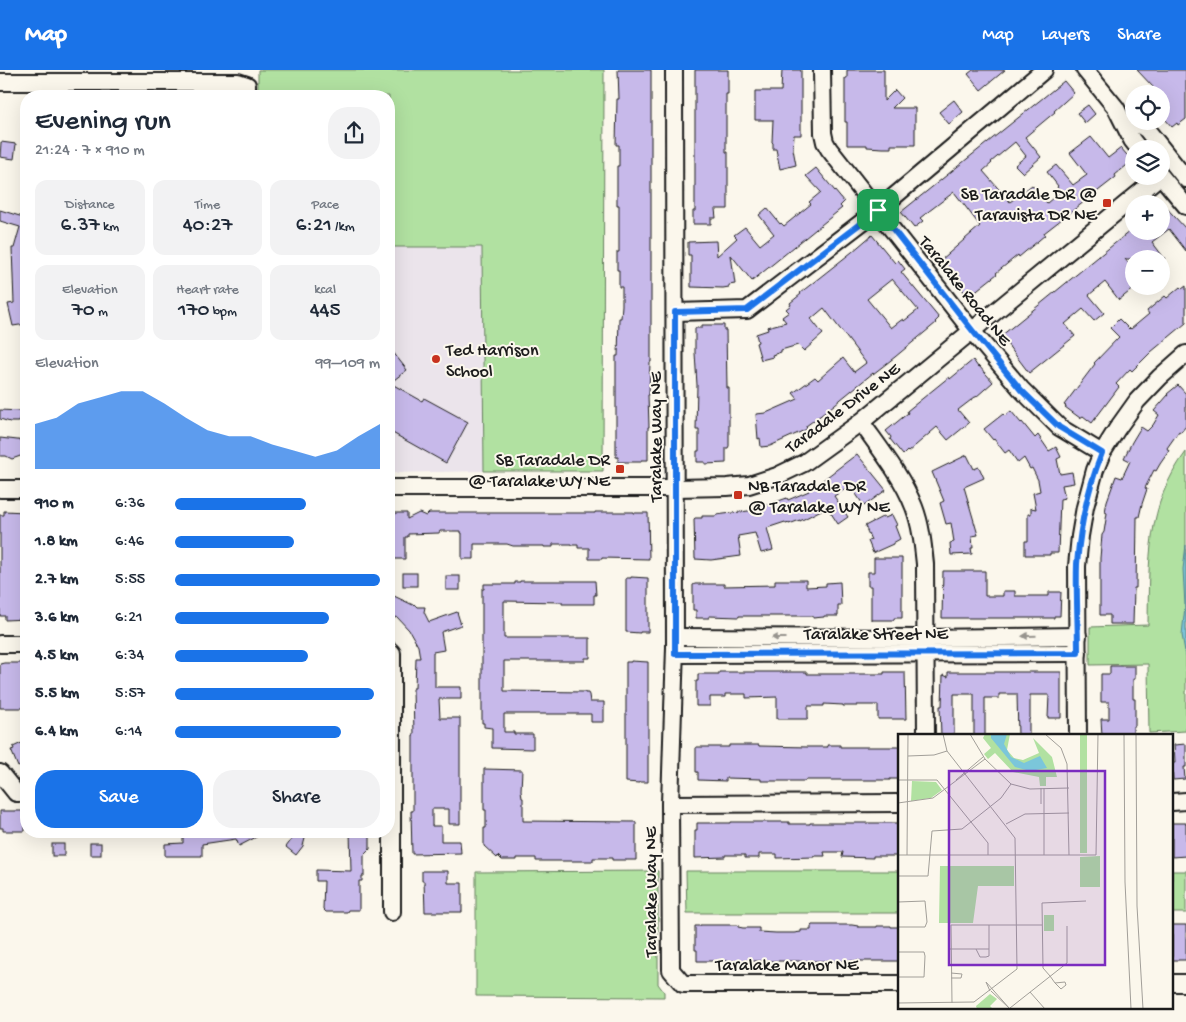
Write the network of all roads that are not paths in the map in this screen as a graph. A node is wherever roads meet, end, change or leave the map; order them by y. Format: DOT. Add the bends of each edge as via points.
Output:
graph roads {
  1 [pos="674,70"];
  2 [pos="822,70"];
  3 [pos="1044,70"];
  4 [pos="1085,70"];
  5 [pos="0,82"];
  6 [pos="96,89"];
  7 [pos="247,90"];
  8 [pos="1116,108"];
  9 [pos="1125,114"];
  10 [pos="1147,130"];
  11 [pos="1132,140"];
  12 [pos="1180,160"];
  13 [pos="1170,168"];
  14 [pos="1186,179"];
  15 [pos="1150,185"];
  16 [pos="1168,185"];
  17 [pos="1186,206"];
  18 [pos="878,210"];
  19 [pos="675,312"];
  20 [pos="972,330"];
  21 [pos="1186,354"];
  22 [pos="861,422"];
  23 [pos="1102,453"];
  24 [pos="395,488"];
  25 [pos="675,488"];
  26 [pos="20,489"];
  27 [pos="0,490"];
  28 [pos="1078,636"];
  29 [pos="0,644"];
  30 [pos="20,644"];
  31 [pos="925,645"];
  32 [pos="675,646"];
  33 [pos="1078,653"];
  34 [pos="926,734"];
  35 [pos="1078,734"];
  36 [pos="0,773"];
  37 [pos="20,793"];
  38 [pos="898,803"];
  39 [pos="670,804"];
  40 [pos="392,838"];
  41 [pos="392,912"];
  42 [pos="676,977"];
  43 [pos="898,984"];
  1 -- 19 [label="street, Taralake Way NE"];
  2 -- 18 [label="street, Taralake Road NE" via="824,142"];
  3 -- 18 [label="street"];
  4 -- 8 [label="street"];
  5 -- 6 [label="street"];
  6 -- 7 [label="street" via="238,82 247,85"];
  8 -- 9 [label="street"];
  8 -- 11 [label="street"];
  10 -- 12 [label="street"];
  12 -- 13 [label="street, Taradale Drive NE"];
  12 -- 14 [label="street"];
  15 -- 20 [label="street, Taradale Drive NE"];
  16 -- 17 [label="street"];
  18 -- 19 [label="street" via="747,310"];
  18 -- 20 [label="street, Taralake Road NE"];
  19 -- 25 [label="street, Taralake Way NE"];
  20 -- 22 [label="street, Taradale Drive NE"];
  20 -- 23 [label="street, Taralake Road NE" via="1046,415 1059,427"];
  21 -- 23 [label="street" via="1137,401"];
  22 -- 25 [label="street, Taradale Drive NE" via="804,463 777,476 749,485"];
  22 -- 31 [label="street" via="904,485 915,508 925,564"];
  23 -- 28 [label="street" via="1085,507 1080,536"];
  24 -- 25 [label="street, Taradale Drive NE"];
  25 -- 32 [label="street, Taralake Way NE"];
  26 -- 27 [label="street"];
  28 -- 31 [label="street, Taralake Street NE, one-way"];
  28 -- 33 [label="street"];
  29 -- 30 [label="street"];
  31 -- 32 [label="street, Taralake Street NE"];
  31 -- 33 [label="street, Taralake Street NE"];
  31 -- 34 [label="street"];
  32 -- 39 [label="street, Taralake Way NE"];
  33 -- 35 [label="street"];
  36 -- 37 [label="street" via="16,793"];
  38 -- 39 [label="street, Taralake Way NE"];
  39 -- 42 [label="street, Taralake Way NE" via="671,970"];
  40 -- 41 [label="street"];
  42 -- 43 [label="street, Taralake Manor NE" via="683,984"];
}
